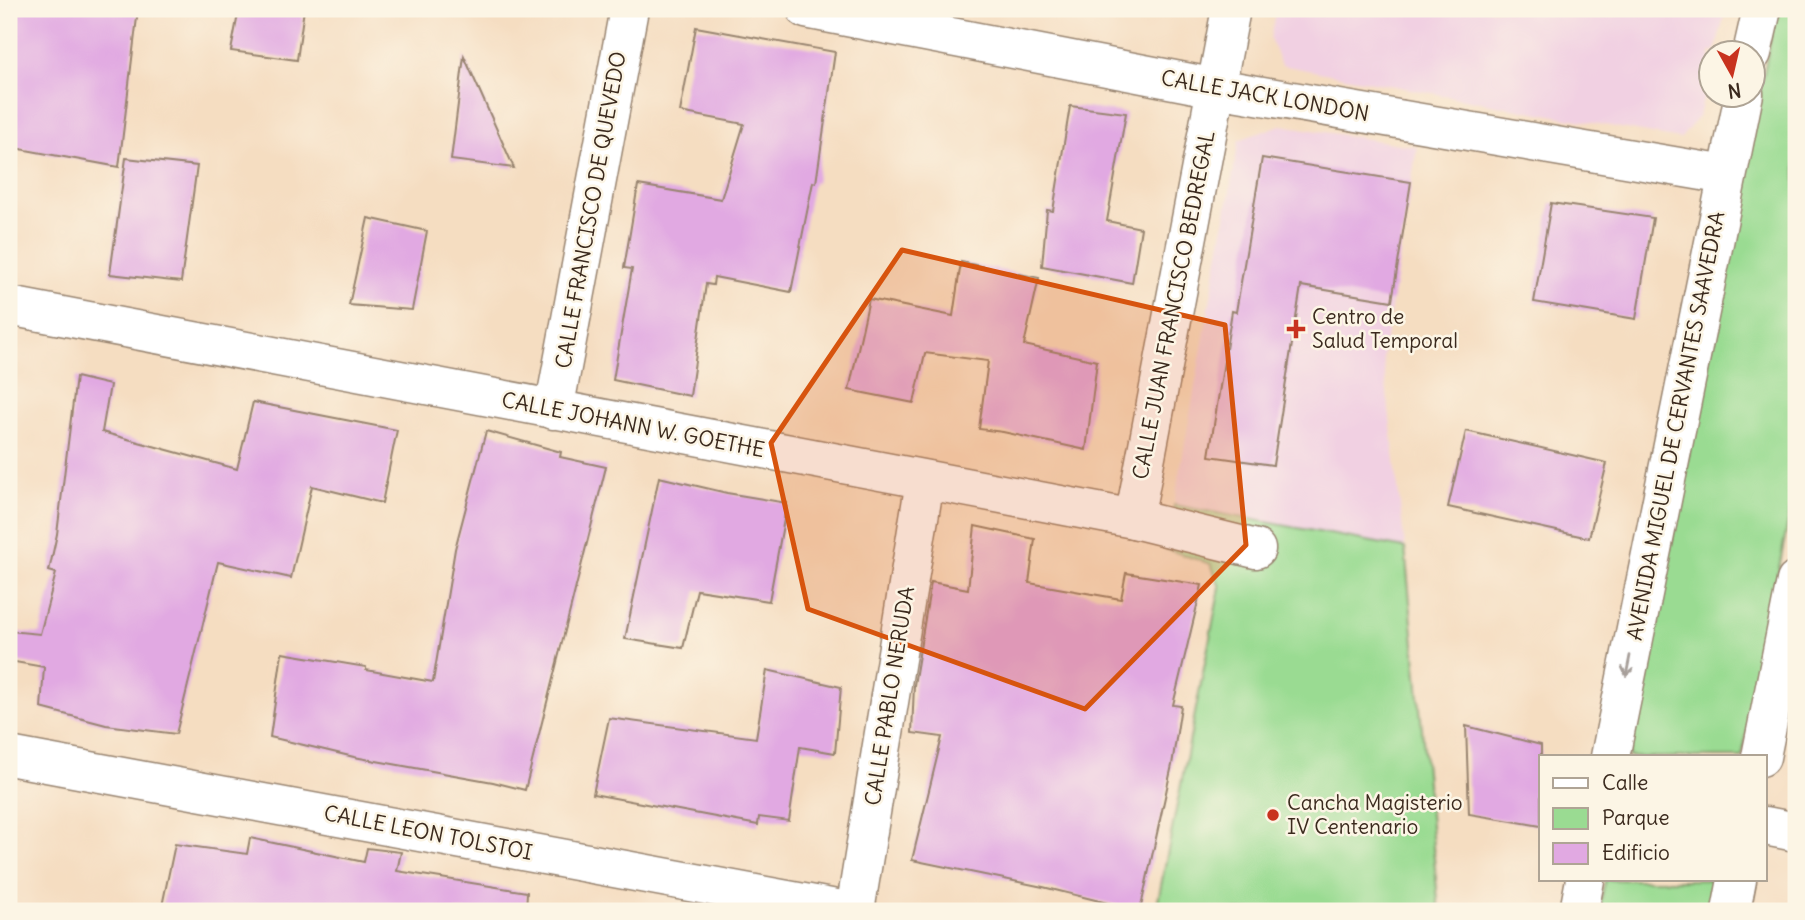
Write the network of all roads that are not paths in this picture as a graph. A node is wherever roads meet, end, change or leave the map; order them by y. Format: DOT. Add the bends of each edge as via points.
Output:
graph roads {
  1 [pos="629,9"];
  2 [pos="806,9"];
  3 [pos="1231,9"];
  4 [pos="1762,9"];
  5 [pos="1755,38"];
  6 [pos="1216,88"];
  7 [pos="1741,108"];
  8 [pos="1726,175"];
  9 [pos="9,306"];
  10 [pos="554,410"];
  11 [pos="925,481"];
  12 [pos="1134,519"];
  13 [pos="1255,549"];
  14 [pos="1796,581"];
  15 [pos="1610,755"];
  16 [pos="1761,755"];
  17 [pos="9,756"];
  18 [pos="1766,826"];
  19 [pos="1796,832"];
  20 [pos="1585,881"];
  21 [pos="1737,881"];
  22 [pos="847,911"];
  23 [pos="855,911"];
  24 [pos="1579,911"];
  25 [pos="1731,911"];
  1 -- 10 [label="street, CALLE FRANCISCO DE QUEVEDO"];
  2 -- 6 [label="street, CALLE JACK LONDON"];
  3 -- 6 [label="street, CALLE JUAN FRANCISCO BEDREGAL"];
  4 -- 5 [label="street"];
  6 -- 8 [label="street, CALLE JACK LONDON"];
  6 -- 12 [label="street, CALLE JUAN FRANCISCO BEDREGAL"];
  7 -- 8 [label="street, AVENIDA MIGUEL DE CERVANTES SAAVEDRA"];
  8 -- 15 [label="street, AVENIDA MIGUEL DE CERVANTES SAAVEDRA, one-way"];
  9 -- 10 [label="street, CALLE JOHANN W. GOETHE"];
  10 -- 11 [label="street, CALLE JOHANN W. GOETHE"];
  11 -- 12 [label="street, CALLE JOHANN W. GOETHE"];
  11 -- 23 [label="street, CALLE PABLO NERUDA"];
  12 -- 13 [label="street, CALLE JOHANN W. GOETHE"];
  14 -- 16 [label="street"];
  17 -- 22 [label="street, CALLE LEON TOLSTOI"];
  18 -- 19 [label="street"];
  20 -- 24 [label="street"];
  21 -- 25 [label="street"];
}
